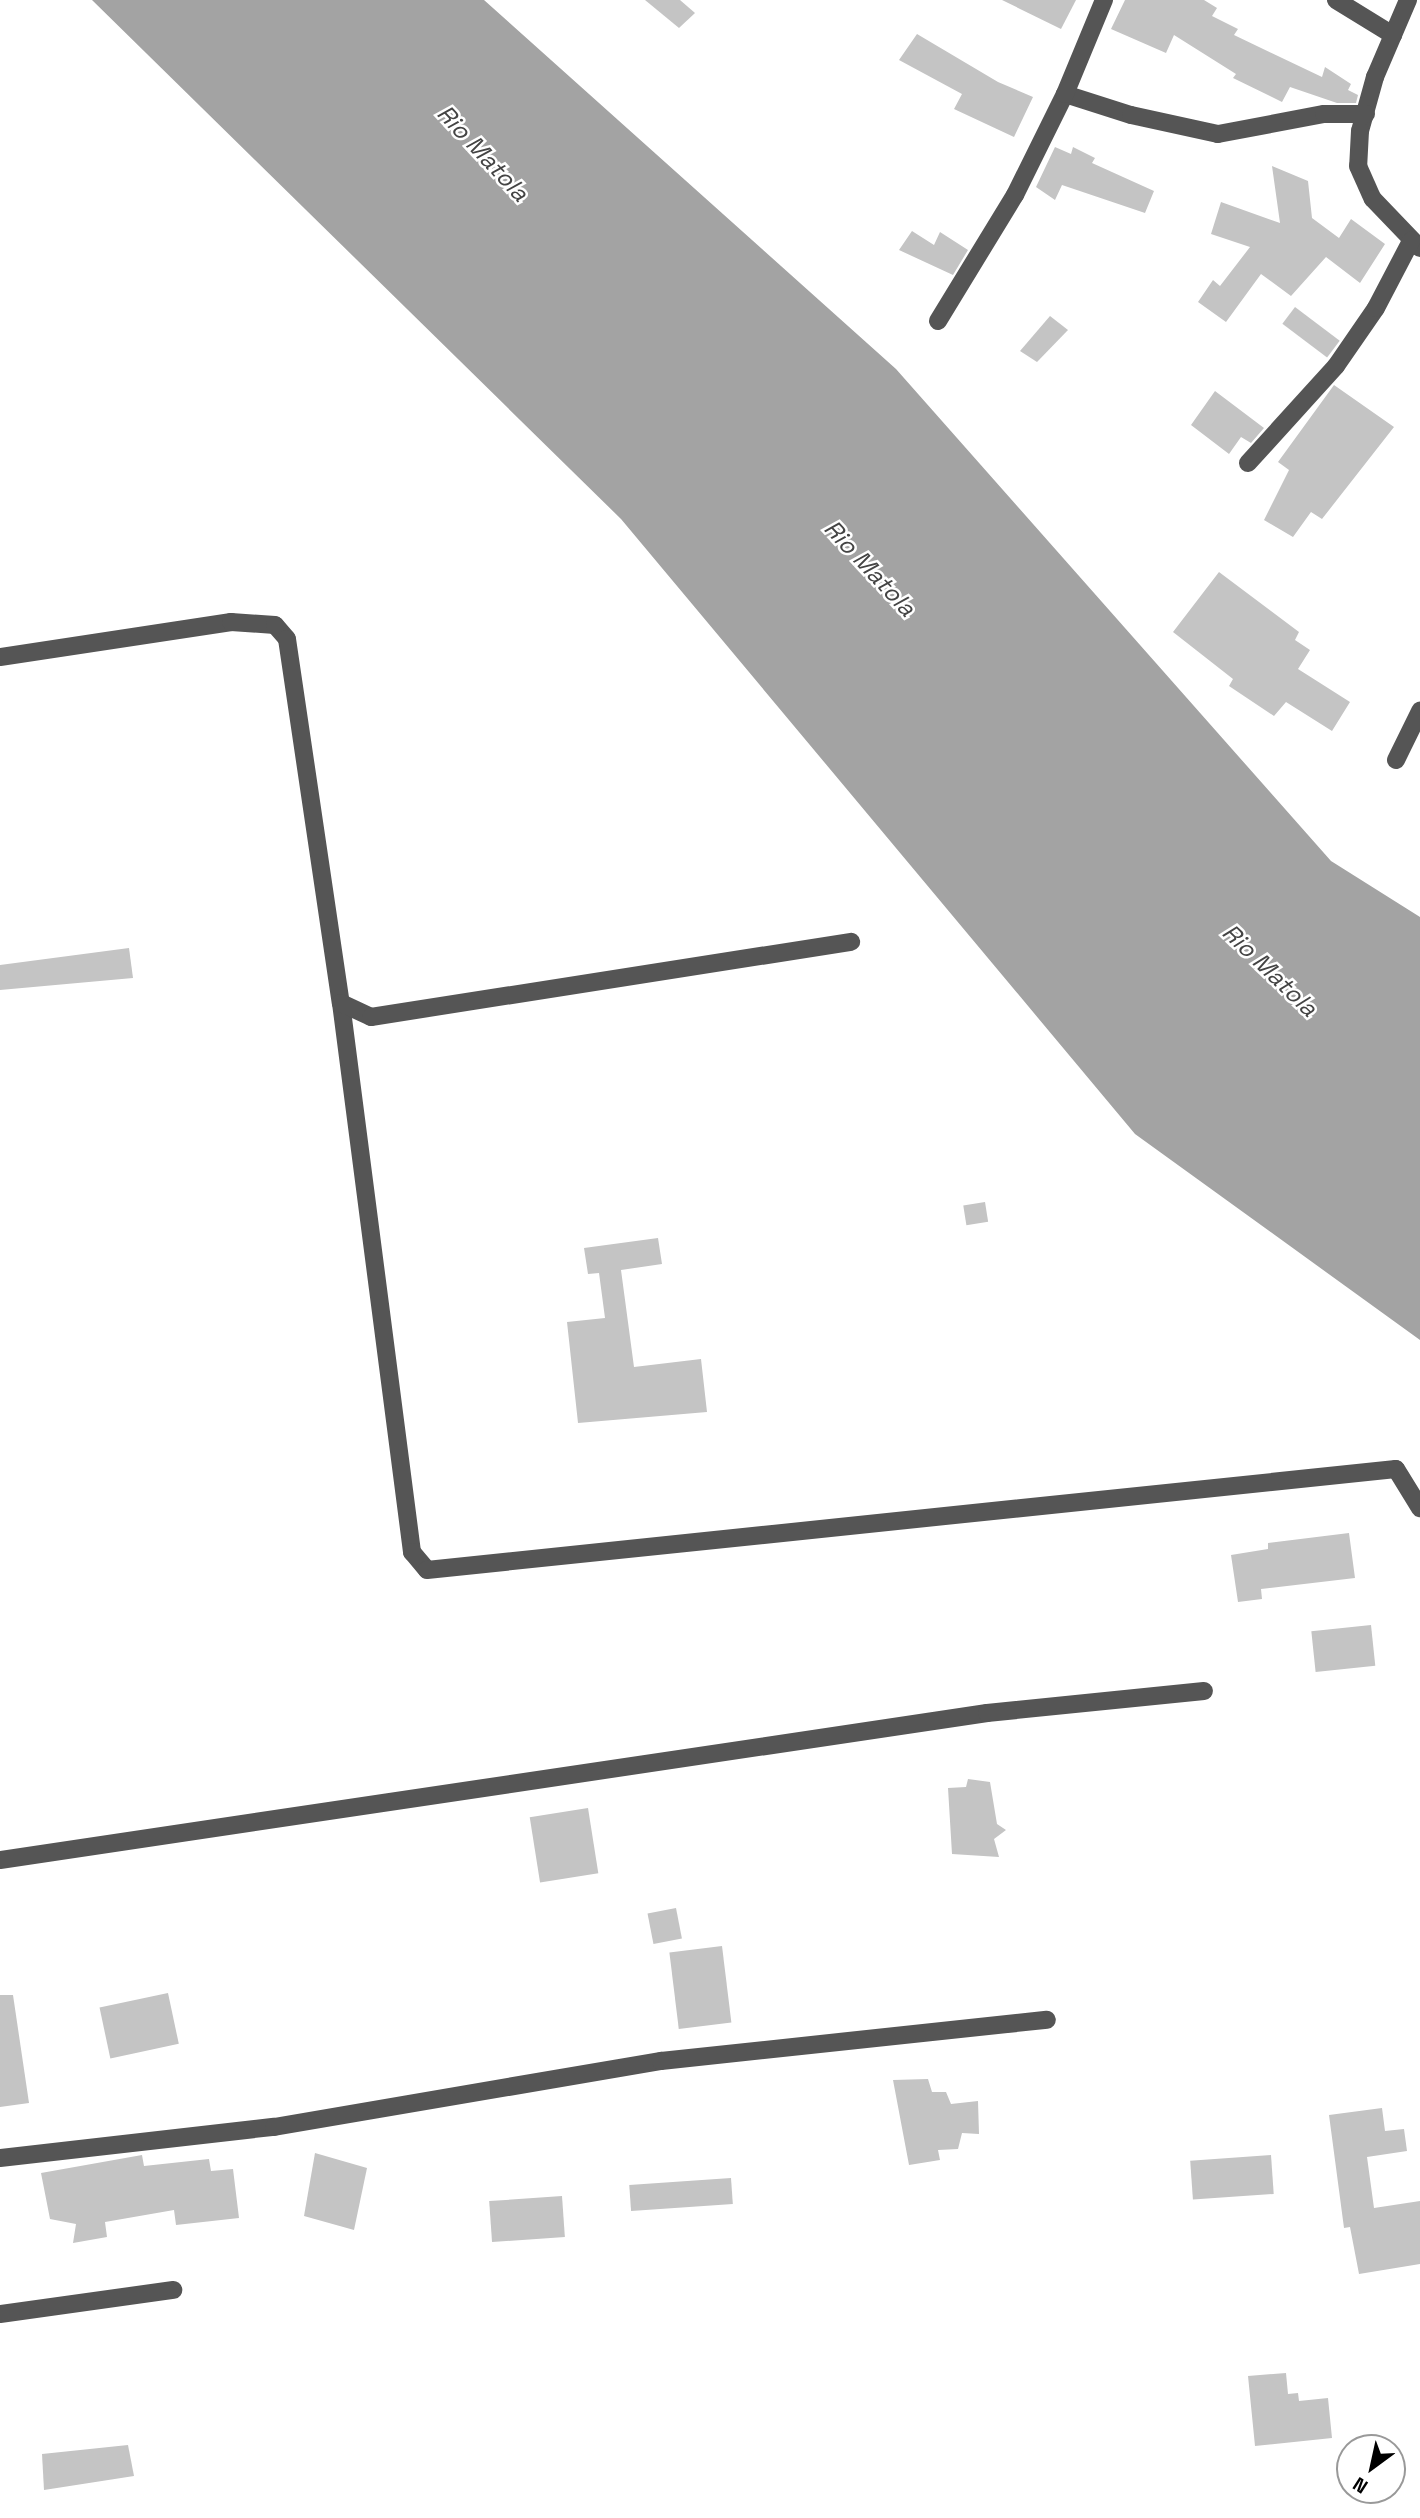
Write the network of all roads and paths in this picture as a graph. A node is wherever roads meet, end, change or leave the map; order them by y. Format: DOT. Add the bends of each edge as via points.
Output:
graph roads {
  1 [pos="1104,0"];
  2 [pos="1336,0"];
  3 [pos="1408,0"];
  4 [pos="1393,35"];
  5 [pos="1065,94"];
  6 [pos="1366,114"];
  7 [pos="1415,245"];
  8 [pos="938,321"];
  9 [pos="1248,463"];
  10 [pos="0,657"];
  11 [pos="1420,711"];
  12 [pos="1396,760"];
  13 [pos="851,942"];
  14 [pos="341,1003"];
  15 [pos="1420,1508"];
  16 [pos="1204,1691"];
  17 [pos="0,1860"];
  18 [pos="1047,2020"];
  19 [pos="0,2158"];
  20 [pos="173,2290"];
  21 [pos="0,2314"];
  1 -- 5 [label="street"];
  2 -- 4 [label="street"];
  3 -- 4 [label="street"];
  4 -- 6 [label="street"];
  5 -- 6 [label="street" via="1131,115 1218,134 1324,114"];
  5 -- 8 [label="street" via="1015,195"];
  6 -- 7 [label="street" via="1359,146 1364,183"];
  7 -- 9 [label="street" via="1336,366"];
  10 -- 14 [label="street" via="231,622 275,625 287,639"];
  11 -- 12 [label="street"];
  13 -- 14 [label="street" via="371,1017"];
  14 -- 15 [label="street" via="412,1552 427,1570 1396,1469"];
  16 -- 17 [label="street" via="987,1713"];
  18 -- 19 [label="street" via="661,2061 274,2127"];
  20 -- 21 [label="street"];
}
